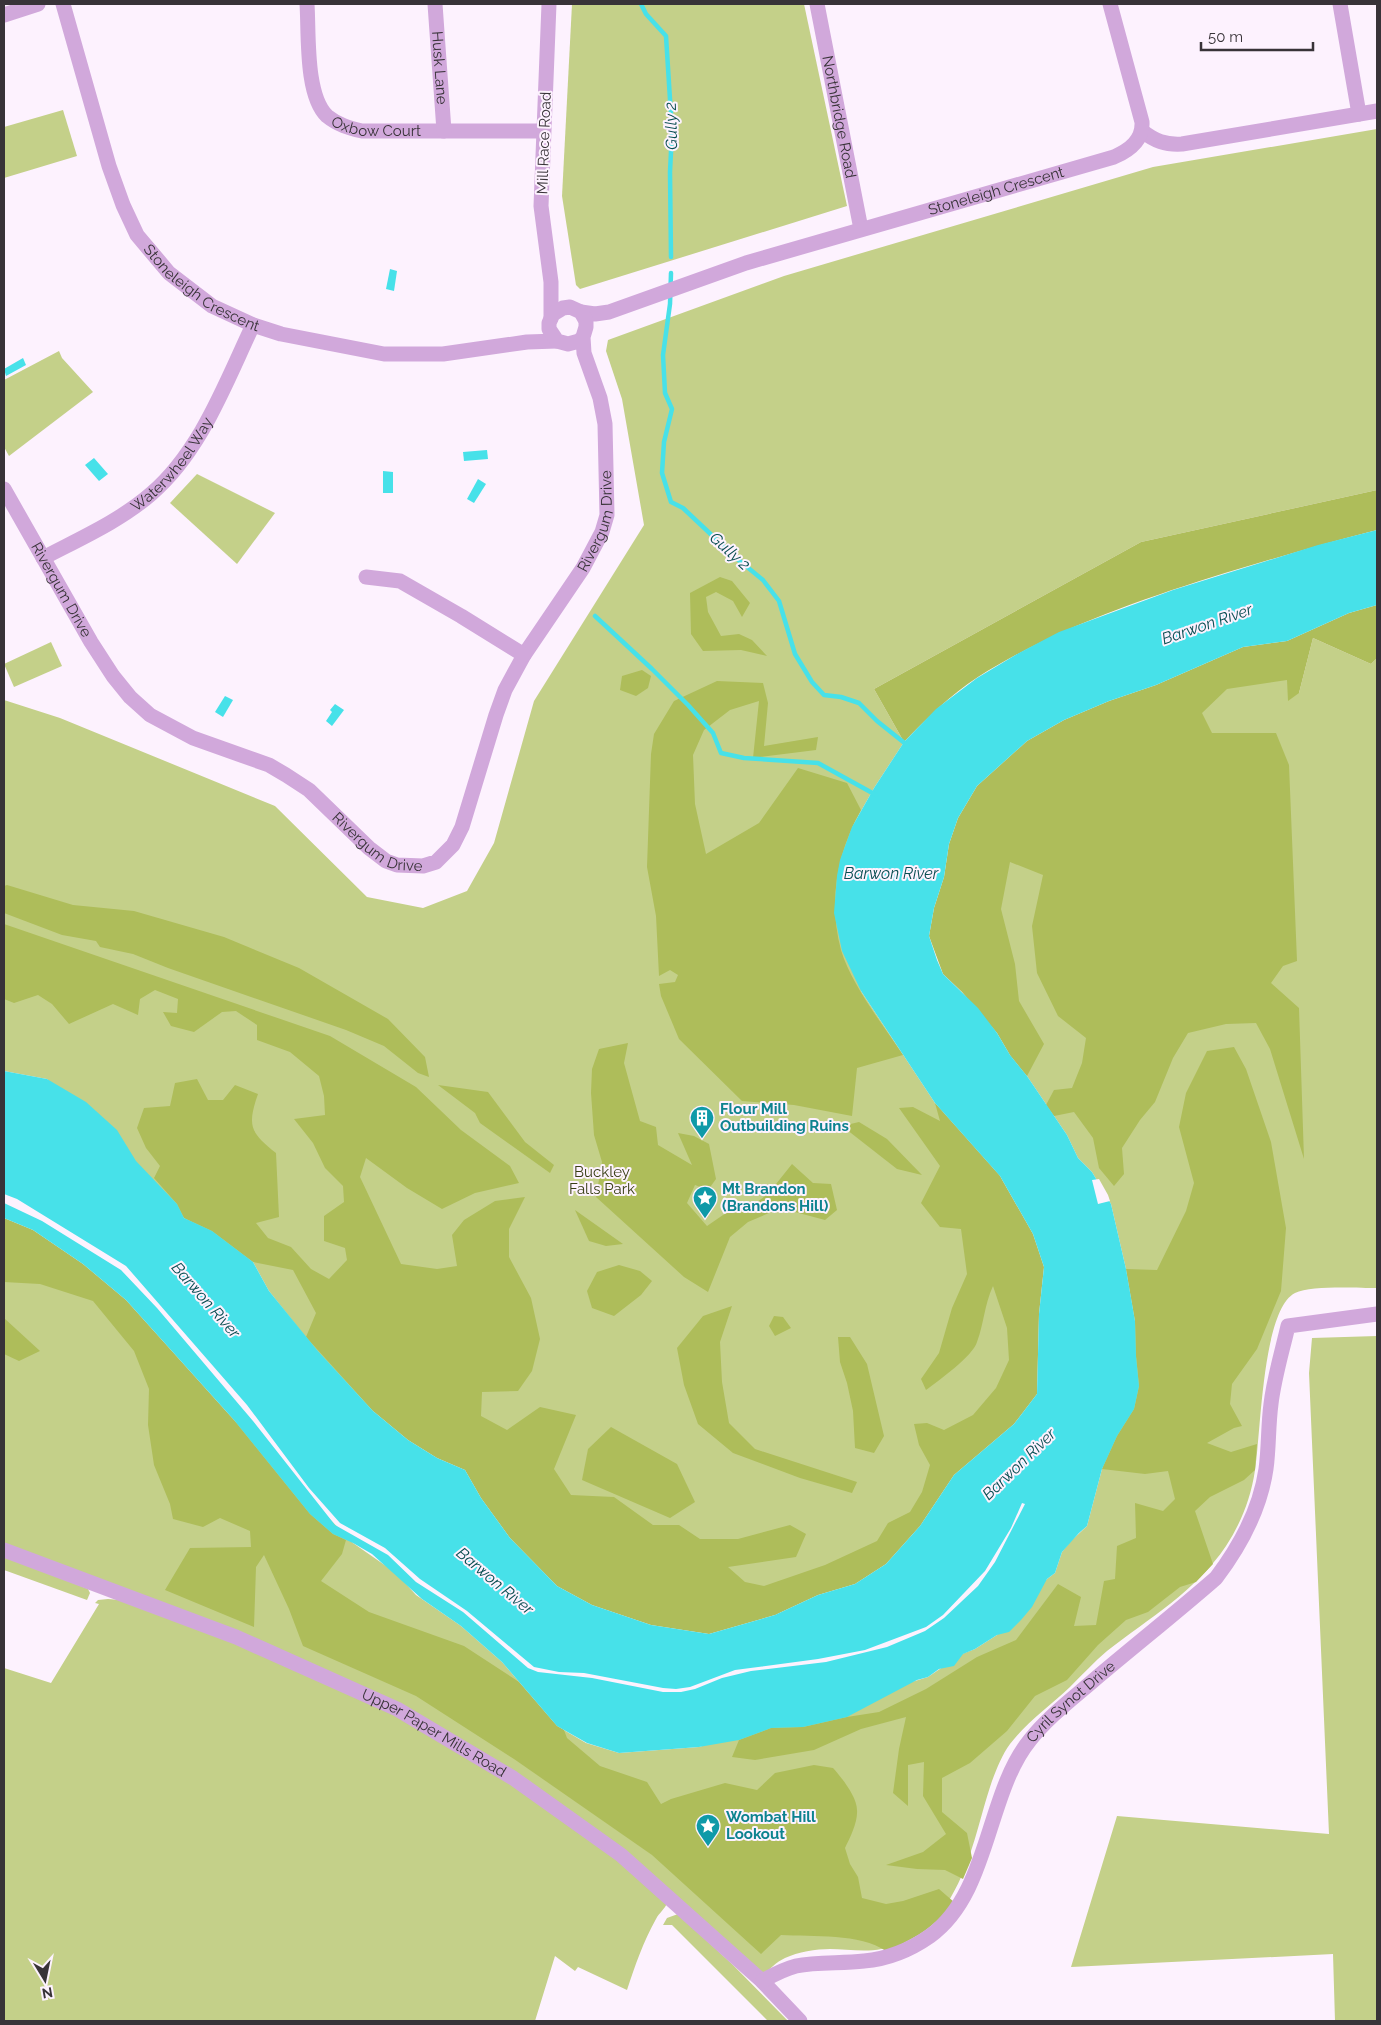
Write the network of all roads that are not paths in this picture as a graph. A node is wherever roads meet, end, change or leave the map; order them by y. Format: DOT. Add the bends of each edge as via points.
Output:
graph roads {
  1 [pos="38,4"];
  2 [pos="62,4"];
  3 [pos="306,4"];
  4 [pos="435,4"];
  5 [pos="549,4"];
  6 [pos="816,4"];
  7 [pos="1110,4"];
  8 [pos="1340,4"];
  9 [pos="4,15"];
  10 [pos="1377,111"];
  11 [pos="1359,114"];
  12 [pos="1142,130"];
  13 [pos="444,131"];
  14 [pos="543,131"];
  15 [pos="861,229"];
  16 [pos="551,282"];
  17 [pos="575,310"];
  18 [pos="609,312"];
  19 [pos="550,321"];
  20 [pos="253,325"];
  21 [pos="584,335"];
  22 [pos="513,343"];
  23 [pos="562,343"];
  24 [pos="593,379"];
  25 [pos="4,490"];
  26 [pos="43,558"];
  27 [pos="366,577"];
  28 [pos="524,655"];
  29 [pos="1377,1314"];
  30 [pos="4,1550"];
  31 [pos="762,1981"];
  32 [pos="800,2021"];
  1 -- 9 [label="street"];
  2 -- 20 [label="street, Stoneleigh Crescent" via="109,166 138,235 176,278 212,306"];
  3 -- 13 [label="street, Oxbow Court" via="312,76 317,101 326,115 343,126 362,131"];
  4 -- 13 [label="street, Husk Lane"];
  5 -- 14 [label="street, Mill Race Road"];
  6 -- 15 [label="street, Northbridge Road"];
  7 -- 12 [label="street" via="1142,117"];
  8 -- 11 [label="street"];
  10 -- 11 [label="street"];
  11 -- 12 [label="street" via="1182,144 1160,143"];
  12 -- 15 [label="street, Stoneleigh Crescent" via="1135,144 1114,157"];
  13 -- 14 [label="street, Oxbow Court"];
  14 -- 16 [label="street, Mill Race Road" via="541,206"];
  15 -- 18 [label="street, Stoneleigh Crescent" via="746,263"];
  16 -- 17 [label="street, Mill Race Road" via="556,293"];
  16 -- 19 [label="street, Mill Race Road"];
  17 -- 18 [label="street, Stoneleigh Crescent" via="595,314"];
  17 -- 19 [label="street, Stoneleigh Crescent" via="558,310"];
  17 -- 21 [label="street" via="586,321"];
  18 -- 21 [label="street, Stoneleigh Crescent"];
  19 -- 22 [label="street, Stoneleigh Crescent" via="525,340"];
  19 -- 23 [label="street" via="551,334"];
  20 -- 22 [label="street, Stoneleigh Crescent" via="281,334 384,354 443,354"];
  20 -- 26 [label="street, Waterwheel Way" via="199,437 165,480 125,513"];
  21 -- 23 [label="street, Stoneleigh Crescent" via="579,341"];
  21 -- 24 [label="street, Rivergum Drive" via="584,353"];
  22 -- 23 [label="street, Stoneleigh Crescent" via="542,340"];
  23 -- 24 [label="street, Rivergum Drive"];
  24 -- 28 [label="street, Rivergum Drive" via="604,424 607,515 583,568"];
  25 -- 26 [label="street, Rivergum Drive"];
  26 -- 28 [label="street, Rivergum Drive" via="104,663 130,697 150,715 194,738 269,765 286,775 309,790 375,853 397,865 423,866 436,862 453,845 462,828 496,715"];
  27 -- 28 [label="street" via="400,581"];
  29 -- 31 [label="street, Cyril Synot Drive" via="1288,1326 1274,1379 1266,1468 1259,1502 1233,1556 1216,1578 1074,1697 1030,1740 1012,1770 974,1875 945,1924 911,1948 886,1958 797,1966"];
  30 -- 31 [label="street, Upper Paper Mills Road" via="236,1637 397,1709 513,1778 621,1855"];
  31 -- 32 [label="street, Upper Paper Mills Road"];
}
